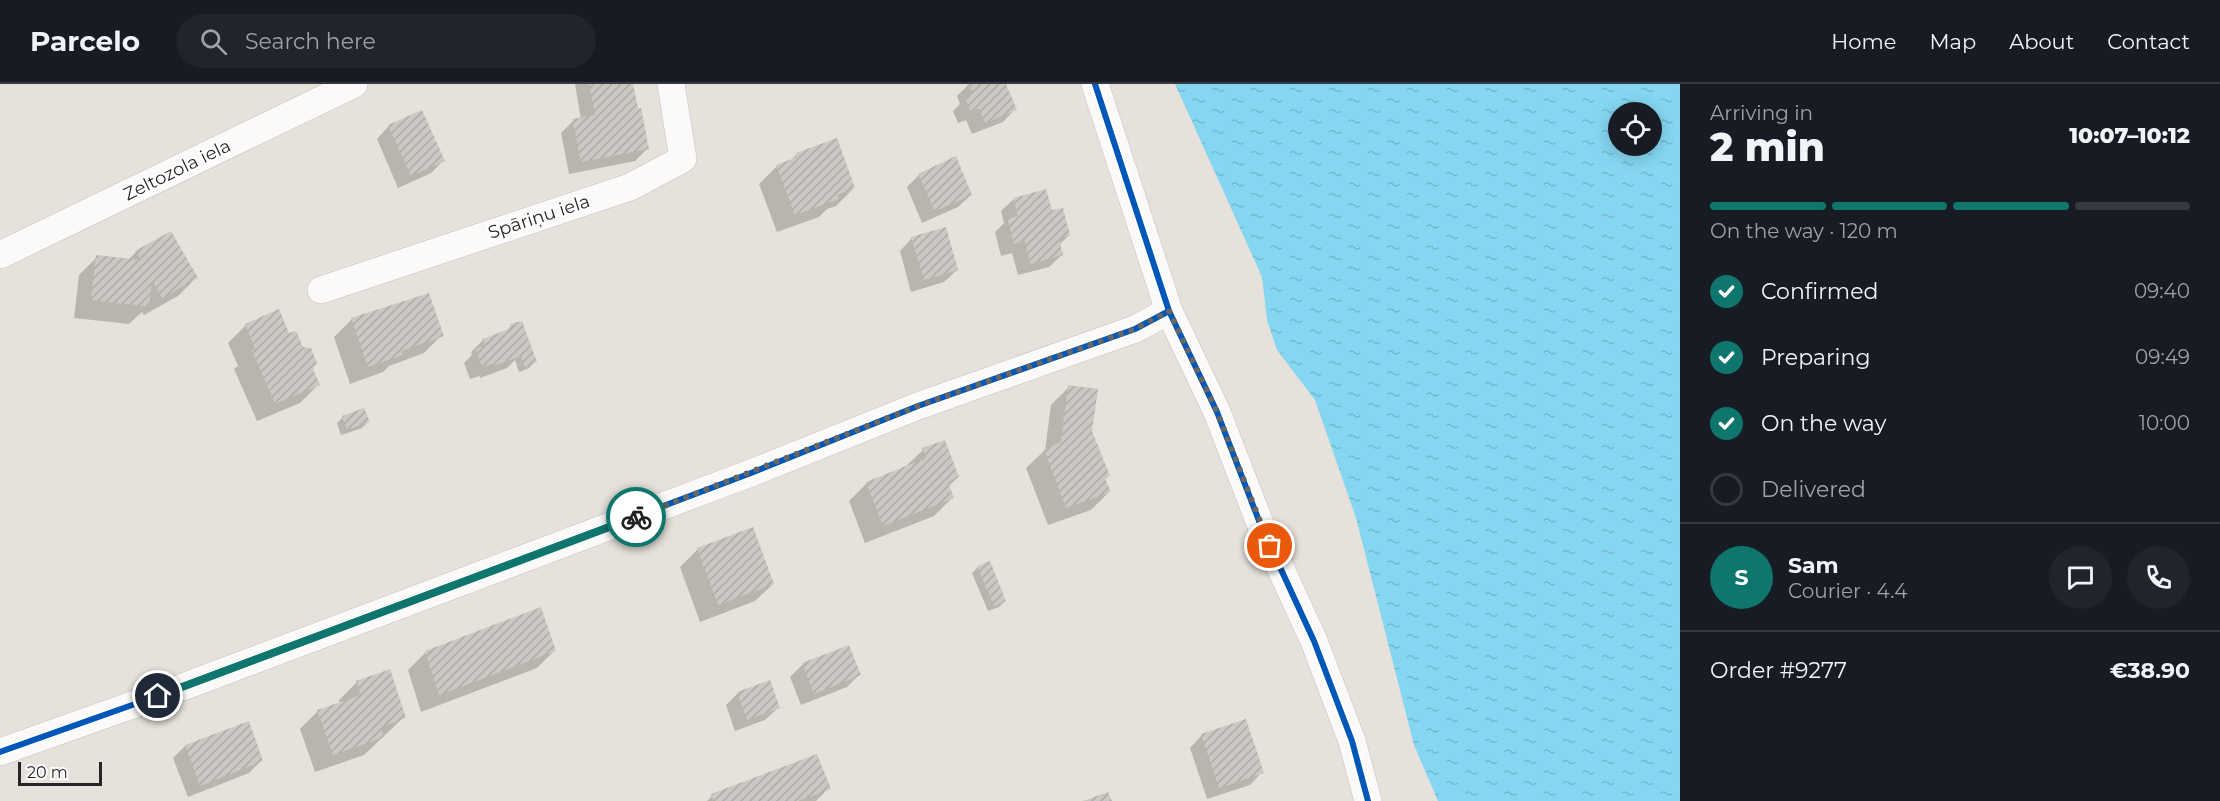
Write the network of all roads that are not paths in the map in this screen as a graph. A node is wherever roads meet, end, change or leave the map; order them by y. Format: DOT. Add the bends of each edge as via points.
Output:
graph roads {
  1 [pos="354,84"];
  2 [pos="671,84"];
  3 [pos="1095,84"];
  4 [pos="0,255"];
  5 [pos="321,290"];
  6 [pos="1169,311"];
  7 [pos="0,752"];
  8 [pos="1368,801"];
  1 -- 4 [label="street, Zeltozola iela"];
  2 -- 5 [label="street, Spāriņu iela" via="683,159 630,187"];
  3 -- 6 [label="street"];
  6 -- 7 [label="street" via="1135,329 918,406 740,478"];
  6 -- 8 [label="street" via="1217,412 1261,526 1314,641 1352,741"];
}
